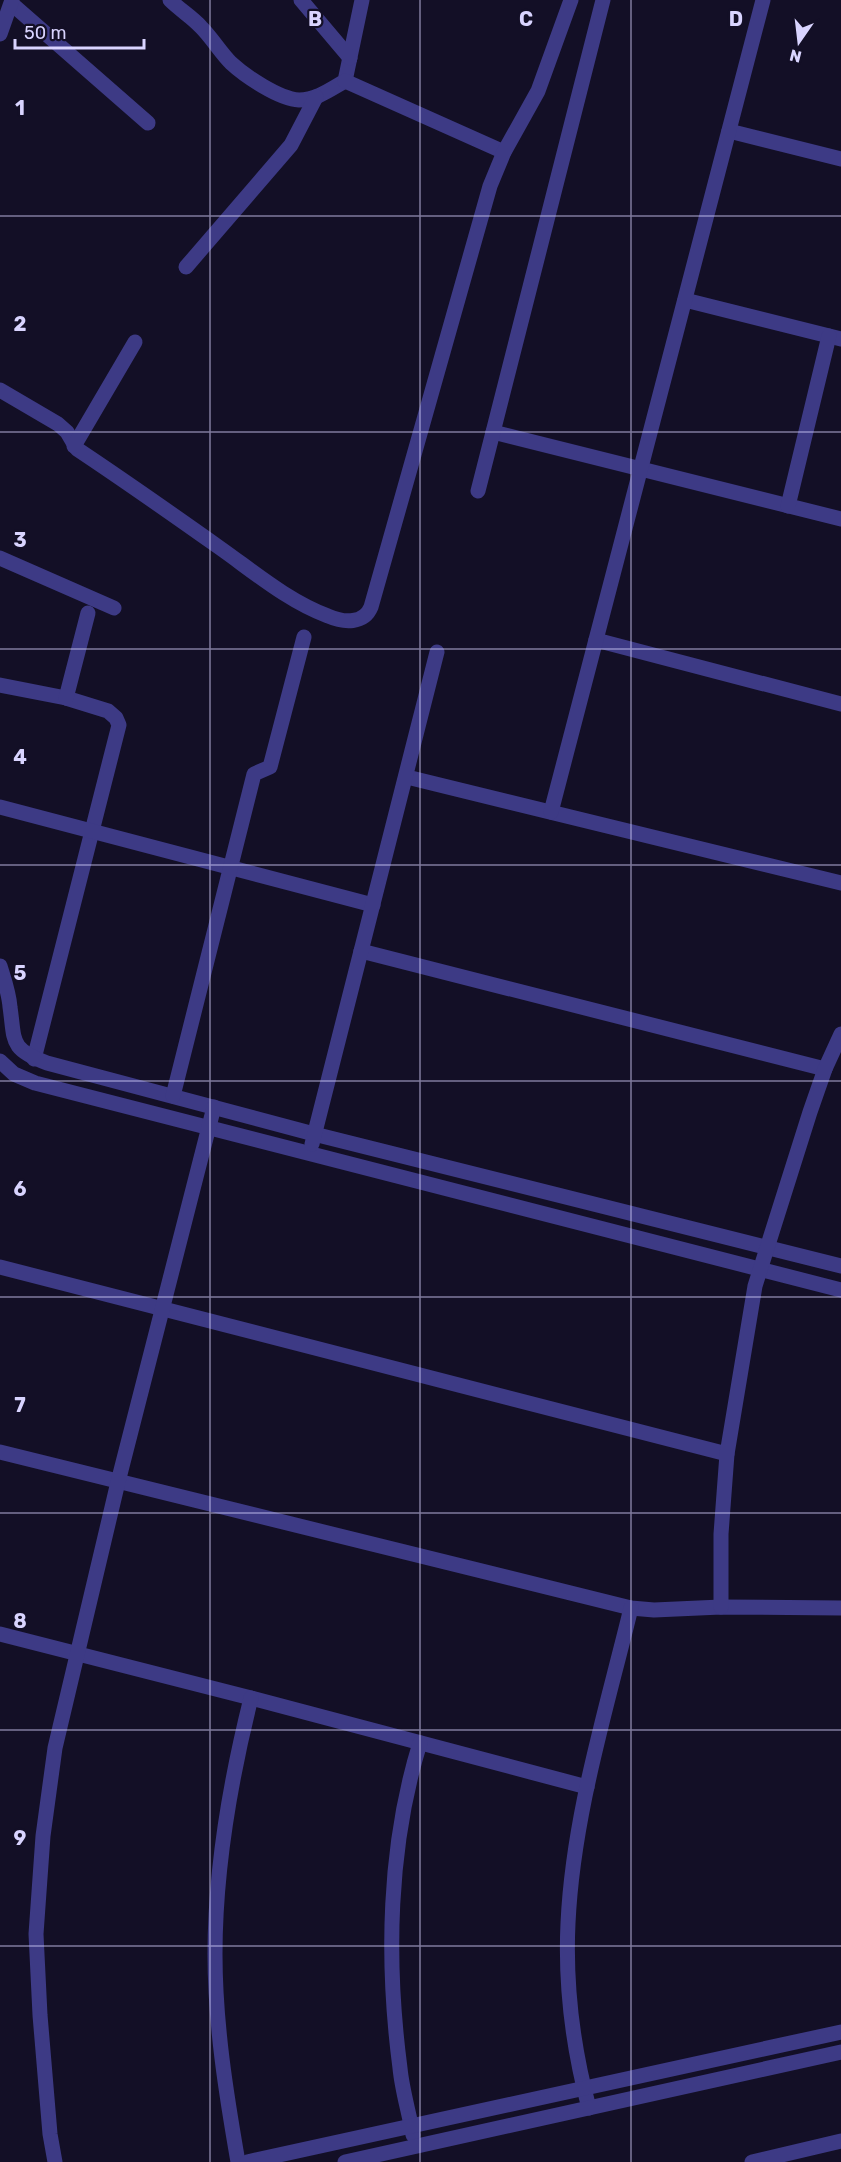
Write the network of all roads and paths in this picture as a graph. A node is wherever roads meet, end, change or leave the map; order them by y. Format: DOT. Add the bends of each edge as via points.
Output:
graph roads {
  1 [pos="170,0"];
  2 [pos="301,0"];
  3 [pos="362,0"];
  4 [pos="571,0"];
  5 [pos="603,0"];
  6 [pos="763,0"];
  7 [pos="12,2"];
  8 [pos="0,34"];
  9 [pos="350,58"];
  10 [pos="345,81"];
  11 [pos="316,97"];
  12 [pos="148,123"];
  13 [pos="729,131"];
  14 [pos="504,152"];
  15 [pos="841,159"];
  16 [pos="186,267"];
  17 [pos="685,300"];
  18 [pos="835,338"];
  19 [pos="135,342"];
  20 [pos="0,390"];
  21 [pos="493,432"];
  22 [pos="74,446"];
  23 [pos="640,469"];
  24 [pos="478,491"];
  25 [pos="788,506"];
  26 [pos="841,519"];
  27 [pos="0,558"];
  28 [pos="114,608"];
  29 [pos="88,613"];
  30 [pos="304,637"];
  31 [pos="596,640"];
  32 [pos="437,652"];
  33 [pos="0,685"];
  34 [pos="66,698"];
  35 [pos="841,704"];
  36 [pos="407,777"];
  37 [pos="0,807"];
  38 [pos="551,812"];
  39 [pos="93,830"];
  40 [pos="231,867"];
  41 [pos="841,883"];
  42 [pos="373,905"];
  43 [pos="361,951"];
  44 [pos="0,966"];
  45 [pos="841,1034"];
  46 [pos="34,1059"];
  47 [pos="0,1061"];
  48 [pos="825,1069"];
  49 [pos="173,1096"];
  50 [pos="214,1107"];
  51 [pos="209,1127"];
  52 [pos="314,1134"];
  53 [pos="311,1154"];
  54 [pos="766,1248"];
  55 [pos="841,1266"];
  56 [pos="0,1267"];
  57 [pos="760,1269"];
  58 [pos="841,1290"];
  59 [pos="161,1310"];
  60 [pos="0,1452"];
  61 [pos="727,1454"];
  62 [pos="118,1482"];
  63 [pos="721,1607"];
  64 [pos="631,1608"];
  65 [pos="841,1608"];
  66 [pos="0,1634"];
  67 [pos="76,1654"];
  68 [pos="251,1698"];
  69 [pos="420,1743"];
  70 [pos="587,1787"];
  71 [pos="841,2032"];
  72 [pos="841,2052"];
  73 [pos="583,2088"];
  74 [pos="589,2108"];
  75 [pos="411,2126"];
  76 [pos="841,2141"];
  77 [pos="415,2147"];
  78 [pos="55,2162"];
  79 [pos="238,2162"];
  80 [pos="247,2162"];
  81 [pos="345,2162"];
  82 [pos="752,2162"];
  1 -- 11 [label="street" via="202,27 244,73 290,99"];
  2 -- 9 [label="street"];
  3 -- 9 [label="street"];
  4 -- 14 [label="street" via="538,91"];
  5 -- 21 [label="street"];
  6 -- 13 [label="street"];
  7 -- 8 [label="street"];
  7 -- 12 [label="street"];
  9 -- 10 [label="street"];
  10 -- 11 [label="street"];
  10 -- 14 [label="street"];
  11 -- 16 [label="street" via="291,145"];
  13 -- 15 [label="street"];
  13 -- 17 [label="street"];
  14 -- 22 [label="street" via="490,186 371,607 362,619 329,617 290,598"];
  17 -- 18 [label="street"];
  17 -- 23 [label="street"];
  18 -- 25 [label="street"];
  19 -- 22 [label="street"];
  20 -- 22 [label="street" via="58,424"];
  21 -- 23 [label="street"];
  21 -- 24 [label="street"];
  23 -- 25 [label="street"];
  23 -- 31 [label="street"];
  25 -- 26 [label="street"];
  27 -- 28 [label="street"];
  29 -- 34 [label="street"];
  30 -- 40 [label="street" via="270,767 254,774"];
  31 -- 35 [label="street"];
  31 -- 38 [label="street"];
  32 -- 36 [label="street"];
  33 -- 34 [label="street"];
  34 -- 39 [label="street" via="108,711 119,725"];
  36 -- 38 [label="street"];
  36 -- 42 [label="street"];
  37 -- 39 [label="street"];
  38 -- 41 [label="street"];
  39 -- 40 [label="street"];
  39 -- 46 [label="street"];
  40 -- 42 [label="street"];
  40 -- 49 [label="street"];
  42 -- 43 [label="street"];
  43 -- 48 [label="street"];
  43 -- 52 [label="street"];
  44 -- 46 [label="street" via="16,1045"];
  45 -- 48 [label="street"];
  46 -- 49 [label="street"];
  47 -- 51 [label="street" via="14,1074 35,1083"];
  48 -- 54 [label="street"];
  49 -- 50 [label="street"];
  50 -- 51 [label="street"];
  50 -- 52 [label="street"];
  51 -- 53 [label="street"];
  51 -- 59 [label="street"];
  52 -- 53 [label="street"];
  52 -- 54 [label="street"];
  53 -- 57 [label="street"];
  54 -- 55 [label="street"];
  54 -- 57 [label="street"];
  56 -- 59 [label="street"];
  57 -- 58 [label="street"];
  57 -- 61 [label="street"];
  59 -- 61 [label="street"];
  59 -- 62 [label="street"];
  60 -- 62 [label="street"];
  61 -- 63 [label="street"];
  62 -- 64 [label="street"];
  62 -- 67 [label="street"];
  63 -- 64 [label="street"];
  63 -- 65 [label="street"];
  64 -- 70 [label="street"];
  66 -- 67 [label="street"];
  67 -- 68 [label="street"];
  67 -- 78 [label="street" via="55,1748 43,1836 36,1935"];
  68 -- 69 [label="street"];
  68 -- 79 [label="street" via="235,1761 221,1847 215,1953 219,2033"];
  69 -- 70 [label="street"];
  69 -- 75 [label="street" via="399,1841 393,1917 394,2009"];
  70 -- 73 [label="street" via="573,1863 568,1924 572,2029"];
  71 -- 73 [label="street"];
  72 -- 74 [label="street"];
  73 -- 74 [label="street"];
  73 -- 75 [label="street"];
  74 -- 77 [label="street"];
  75 -- 77 [label="street"];
  75 -- 80 [label="street"];
  76 -- 82 [label="street"];
  77 -- 81 [label="street"];
}
